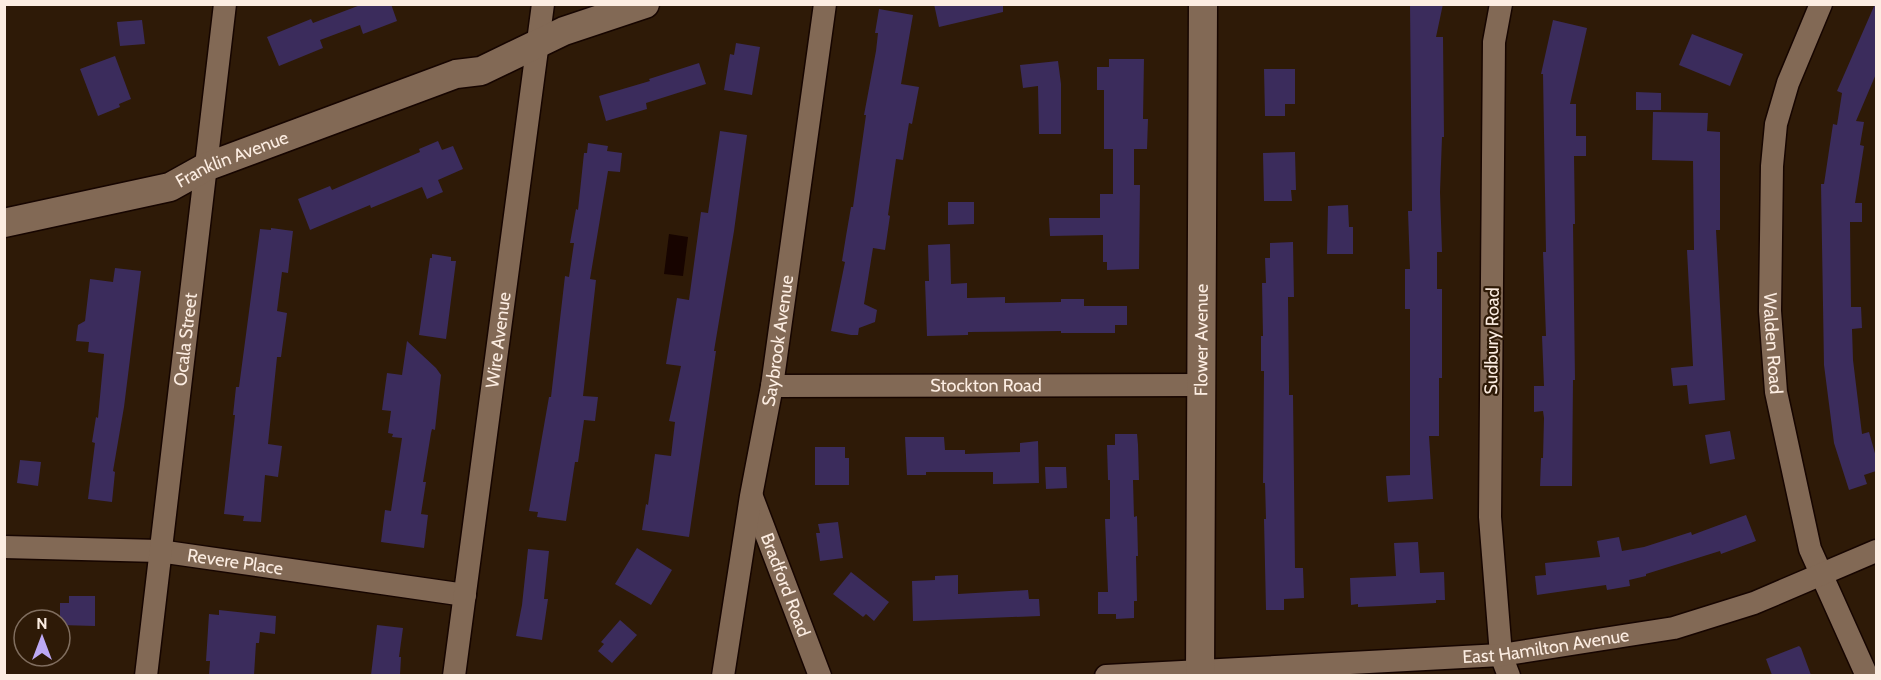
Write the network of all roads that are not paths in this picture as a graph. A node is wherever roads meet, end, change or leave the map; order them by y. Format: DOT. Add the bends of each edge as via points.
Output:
graph roads {
  1 [pos="225,4"];
  2 [pos="543,4"];
  3 [pos="645,4"];
  4 [pos="825,4"];
  5 [pos="1203,4"];
  6 [pos="1501,4"];
  7 [pos="1821,4"];
  8 [pos="524,52"];
  9 [pos="206,167"];
  10 [pos="4,223"];
  11 [pos="1200,385"];
  12 [pos="772,386"];
  13 [pos="752,496"];
  14 [pos="4,547"];
  15 [pos="159,551"];
  16 [pos="1876,551"];
  17 [pos="1821,575"];
  18 [pos="465,595"];
  19 [pos="1505,665"];
  20 [pos="1199,673"];
  21 [pos="146,675"];
  22 [pos="454,675"];
  23 [pos="723,675"];
  24 [pos="820,675"];
  25 [pos="1106,675"];
  26 [pos="1867,675"];
  1 -- 9 [label="street, Ocala Street"];
  2 -- 8 [label="street, Wire Avenue"];
  3 -- 8 [label="street" via="564,31"];
  4 -- 12 [label="street, Saybrook Avenue"];
  5 -- 11 [label="street, Flower Avenue"];
  6 -- 19 [label="street, Sudbury Road" via="1494,42 1490,517"];
  7 -- 17 [label="street, Walden Road" via="1788,83 1776,124 1770,311 1776,392 1810,549"];
  8 -- 9 [label="street, Franklin Avenue" via="479,54 456,74"];
  8 -- 18 [label="street, Wire Avenue"];
  9 -- 10 [label="street, Franklin Avenue" via="170,188"];
  9 -- 15 [label="street, Ocala Street"];
  11 -- 12 [label="street, Stockton Road"];
  11 -- 20 [label="street, Flower Avenue"];
  12 -- 13 [label="street, Saybrook Avenue"];
  13 -- 23 [label="street, Saybrook Avenue"];
  13 -- 24 [label="street, Bradford Road"];
  14 -- 15 [label="street, Revere Place"];
  15 -- 18 [label="street, Revere Place"];
  15 -- 21 [label="street, Ocala Street"];
  16 -- 17 [label="street, East Hamilton Avenue"];
  17 -- 19 [label="street, East Hamilton Avenue" via="1754,603 1674,628"];
  17 -- 26 [label="street, Walden Road"];
  18 -- 22 [label="street, Wire Avenue"];
  19 -- 20 [label="street, East Hamilton Avenue"];
  20 -- 25 [label="street, East Hamilton Avenue"];
}
